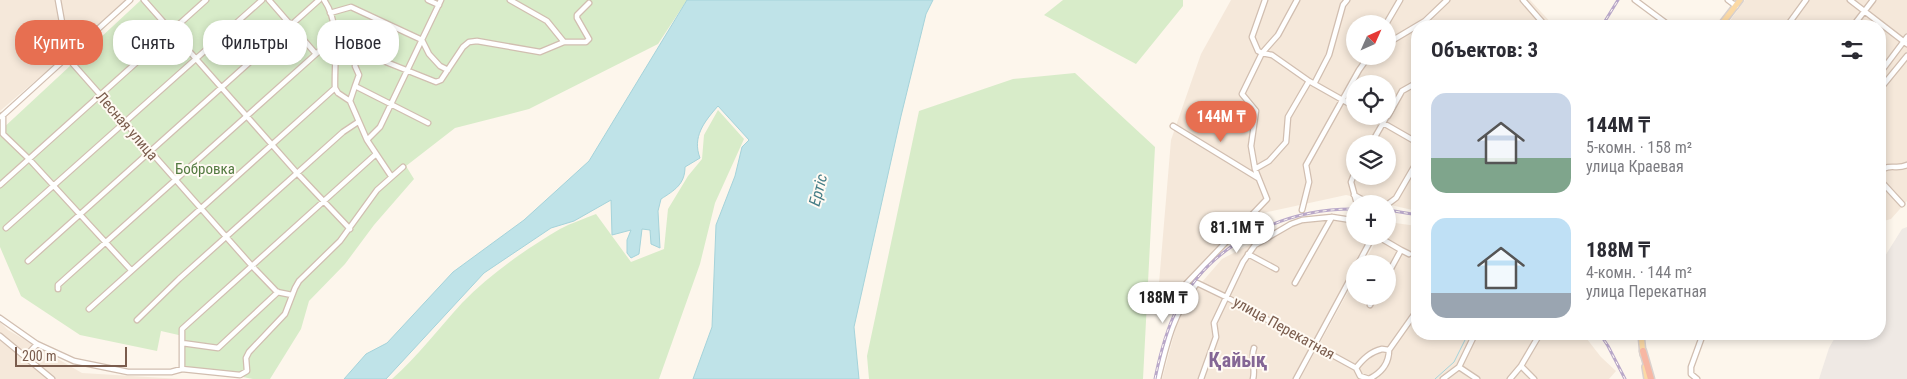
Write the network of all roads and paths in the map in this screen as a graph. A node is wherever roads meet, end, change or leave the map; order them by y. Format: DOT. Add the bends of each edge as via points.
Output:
graph roads {
  1 [pos="58,0"];
  2 [pos="130,0"];
  3 [pos="144,0"];
  4 [pos="206,0"];
  5 [pos="262,0"];
  6 [pos="269,0"];
  7 [pos="319,0"];
  8 [pos="324,0"];
  9 [pos="428,0"];
  10 [pos="510,0"];
  11 [pos="1265,0"];
  12 [pos="1297,0"];
  13 [pos="1347,0"];
  14 [pos="1400,0"];
  15 [pos="1447,0"];
  16 [pos="1523,0"];
  17 [pos="1635,0"];
  18 [pos="1728,0"];
  19 [pos="1740,0"];
  20 [pos="1806,0"];
  21 [pos="1850,0"];
  22 [pos="1873,0"];
  23 [pos="440,2"];
  24 [pos="589,3"];
  25 [pos="1736,6"];
  26 [pos="1865,11"];
  27 [pos="330,13"];
  28 [pos="1391,15"];
  29 [pos="62,20"];
  30 [pos="161,20"];
  31 [pos="183,20"];
  32 [pos="285,20"];
  33 [pos="297,20"];
  34 [pos="331,20"];
  35 [pos="1426,20"];
  36 [pos="1540,20"];
  37 [pos="1662,20"];
  38 [pos="1725,20"];
  39 [pos="1791,20"];
  40 [pos="1858,20"];
  41 [pos="1877,20"];
  42 [pos="103,24"];
  43 [pos="1886,26"];
  44 [pos="1411,29"];
  45 [pos="1396,38"];
  46 [pos="422,40"];
  47 [pos="1906,41"];
  48 [pos="564,42"];
  49 [pos="307,44"];
  50 [pos="1262,53"];
  51 [pos="316,54"];
  52 [pos="193,56"];
  53 [pos="1907,56"];
  54 [pos="196,59"];
  55 [pos="57,65"];
  56 [pos="74,65"];
  57 [pos="132,65"];
  58 [pos="247,65"];
  59 [pos="335,65"];
  60 [pos="1363,65"];
  61 [pos="1886,66"];
  62 [pos="448,70"];
  63 [pos="407,72"];
  64 [pos="1886,82"];
  65 [pos="1311,83"];
  66 [pos="355,86"];
  67 [pos="1411,86"];
  68 [pos="221,88"];
  69 [pos="335,88"];
  70 [pos="99,94"];
  71 [pos="1342,100"];
  72 [pos="350,101"];
  73 [pos="1396,101"];
  74 [pos="1346,102"];
  75 [pos="391,106"];
  76 [pos="247,116"];
  77 [pos="1,117"];
  78 [pos="358,122"];
  79 [pos="124,123"];
  80 [pos="428,123"];
  81 [pos="1387,125"];
  82 [pos="1174,126"];
  83 [pos="1,131"];
  84 [pos="1411,138"];
  85 [pos="367,140"];
  86 [pos="272,145"];
  87 [pos="150,152"];
  88 [pos="376,154"];
  89 [pos="29,159"];
  90 [pos="1907,165"];
  91 [pos="1886,166"];
  92 [pos="403,167"];
  93 [pos="1255,169"];
  94 [pos="1411,172"];
  95 [pos="297,174"];
  96 [pos="391,176"];
  97 [pos="1258,178"];
  98 [pos="175,180"];
  99 [pos="0,184"];
  100 [pos="1352,185"];
  101 [pos="54,186"];
  102 [pos="1886,187"];
  103 [pos="1354,195"];
  104 [pos="1396,198"];
  105 [pos="324,201"];
  106 [pos="1902,204"];
  107 [pos="200,209"];
  108 [pos="1302,210"];
  109 [pos="80,215"];
  110 [pos="1332,217"];
  111 [pos="1346,219"];
  112 [pos="6,228"];
  113 [pos="350,229"];
  114 [pos="226,237"];
  115 [pos="106,242"];
  116 [pos="1392,245"];
  117 [pos="1401,250"];
  118 [pos="1248,254"];
  119 [pos="1409,254"];
  120 [pos="1396,259"];
  121 [pos="28,261"];
  122 [pos="252,266"];
  123 [pos="1276,269"];
  124 [pos="131,270"];
  125 [pos="1295,284"];
  126 [pos="1346,287"];
  127 [pos="58,289"];
  128 [pos="278,292"];
  129 [pos="292,295"];
  130 [pos="1226,297"];
  131 [pos="1177,301"];
  132 [pos="88,309"];
  133 [pos="0,318"];
  134 [pos="1411,319"];
  135 [pos="137,320"];
  136 [pos="0,336"];
  137 [pos="1472,340"];
  138 [pos="1536,340"];
  139 [pos="1642,340"];
  140 [pos="1701,340"];
  141 [pos="182,343"];
  142 [pos="37,344"];
  143 [pos="1314,346"];
  144 [pos="1254,348"];
  145 [pos="1389,350"];
  146 [pos="1643,351"];
  147 [pos="25,357"];
  148 [pos="1521,366"];
  149 [pos="1356,368"];
  150 [pos="1459,368"];
  151 [pos="182,369"];
  152 [pos="52,379"];
  153 [pos="1158,379"];
  154 [pos="1201,379"];
  155 [pos="1253,379"];
  156 [pos="1296,379"];
  157 [pos="1443,379"];
  158 [pos="1476,379"];
  159 [pos="1510,379"];
  160 [pos="1534,379"];
  161 [pos="1647,379"];
  162 [pos="1651,379"];
  163 [pos="1697,379"];
  1 -- 29 [label="street, Лесная улица"];
  2 -- 42 [label="street"];
  3 -- 30 [label="street"];
  4 -- 31 [label="street"];
  5 -- 54 [label="street"];
  6 -- 32 [label="street"];
  7 -- 33 [label="street"];
  8 -- 27 [label="street"];
  9 -- 23 [label="street"];
  10 -- 48 [label="street" via="547,21"];
  11 -- 50 [label="street" via="1252,37"];
  12 -- 50 [label="street" via="1278,35"];
  13 -- 65 [label="street" via="1329,55"];
  14 -- 28 [label="street"];
  15 -- 35 [label="street"];
  16 -- 36 [label="street"];
  17 -- 37 [label="street"];
  18 -- 25 [label="street"];
  19 -- 25 [label="main road"];
  20 -- 39 [label="street"];
  21 -- 26 [label="street"];
  22 -- 26 [label="street"];
  23 -- 46 [label="street"];
  24 -- 48 [label="street" via="577,18 589,39 586,42"];
  25 -- 38 [label="main road"];
  26 -- 40 [label="street"];
  26 -- 41 [label="street"];
  27 -- 34 [label="street"];
  27 -- 46 [label="street" via="351,7"];
  43 -- 47 [label="street"];
  44 -- 45 [label="street"];
  46 -- 62 [label="street" via="429,54"];
  46 -- 63 [label="street"];
  47 -- 61 [label="street"];
  48 -- 62 [label="street" via="540,52 468,42"];
  49 -- 51 [label="street"];
  50 -- 65 [label="street" via="1272,55"];
  50 -- 93 [label="street" via="1242,94 1256,111 1251,146"];
  51 -- 76 [label="street"];
  52 -- 54 [label="street"];
  53 -- 64 [label="street"];
  54 -- 68 [label="street"];
  54 -- 79 [label="street"];
  55 -- 77 [label="street"];
  56 -- 70 [label="street, Лесная улица"];
  57 -- 70 [label="street"];
  58 -- 68 [label="street"];
  59 -- 69 [label="street"];
  60 -- 71 [label="street"];
  62 -- 63 [label="street" via="436,82"];
  63 -- 66 [label="street" via="357,52 355,66 359,75"];
  63 -- 75 [label="street"];
  65 -- 71 [label="street"];
  65 -- 93 [label="street" via="1288,117 1286,142 1269,161"];
  66 -- 72 [label="street"];
  66 -- 75 [label="street"];
  67 -- 73 [label="street" via="1402,91"];
  68 -- 76 [label="street"];
  68 -- 87 [label="street"];
  69 -- 72 [label="street" via="338,94"];
  69 -- 86 [label="street"];
  70 -- 79 [label="street, Лесная улица"];
  70 -- 89 [label="street"];
  71 -- 74 [label="street"];
  71 -- 108 [label="street" via="1306,165 1309,182"];
  72 -- 78 [label="street"];
  75 -- 80 [label="street"];
  75 -- 85 [label="street" via="380,128"];
  76 -- 86 [label="street"];
  76 -- 98 [label="street"];
  77 -- 83 [label="street"];
  78 -- 85 [label="street"];
  78 -- 95 [label="street"];
  79 -- 87 [label="street, Лесная улица"];
  79 -- 101 [label="street"];
  81 -- 84 [label="street"];
  82 -- 97 [label="street"];
  83 -- 89 [label="street"];
  85 -- 88 [label="street"];
  86 -- 95 [label="street"];
  86 -- 107 [label="street"];
  87 -- 98 [label="street, Лесная улица"];
  87 -- 109 [label="street"];
  88 -- 96 [label="street"];
  88 -- 105 [label="street"];
  89 -- 99 [label="street"];
  89 -- 101 [label="street"];
  90 -- 91 [label="street" via="1900,168"];
  92 -- 96 [label="street"];
  93 -- 97 [label="street"];
  94 -- 104 [label="street"];
  95 -- 105 [label="street"];
  95 -- 114 [label="street"];
  96 -- 113 [label="street"];
  97 -- 131 [label="street" via="1267,199 1184,286"];
  98 -- 107 [label="street, Лесная улица"];
  98 -- 115 [label="street"];
  100 -- 103 [label="street"];
  101 -- 109 [label="street"];
  101 -- 112 [label="street"];
  102 -- 106 [label="street"];
  105 -- 113 [label="street"];
  105 -- 122 [label="street"];
  107 -- 114 [label="street, Лесная улица"];
  107 -- 124 [label="street"];
  109 -- 115 [label="street"];
  109 -- 121 [label="street"];
  110 -- 111 [label="street"];
  110 -- 118 [label="street" via="1292,224 1258,242"];
  110 -- 125 [label="street"];
  113 -- 129 [label="street" via="299,281"];
  114 -- 122 [label="street, Лесная улица"];
  114 -- 135 [label="street"];
  115 -- 124 [label="street"];
  115 -- 127 [label="street" via="58,285"];
  116 -- 117 [label="street"];
  117 -- 119 [label="street"];
  117 -- 120 [label="street"];
  118 -- 123 [label="street"];
  118 -- 130 [label="street"];
  122 -- 128 [label="street, Лесная улица"];
  122 -- 141 [label="street" via="182,328"];
  124 -- 132 [label="street"];
  126 -- 143 [label="street"];
  128 -- 129 [label="street"];
  128 -- 141 [label="street" via="218,348"];
  129 -- 151 [label="street" via="282,318 249,352 247,370 240,375"];
  130 -- 143 [label="street, улица Перекатная"];
  130 -- 153 [label="street, улица Перекатная" via="1197,283 1177,314"];
  130 -- 154 [label="street" via="1214,322 1216,337"];
  133 -- 142 [label="street"];
  134 -- 145 [label="street"];
  136 -- 147 [label="street"];
  137 -- 150 [label="street"];
  138 -- 148 [label="street"];
  139 -- 146 [label="main road"];
  140 -- 163 [label="street" via="1691,367 1691,374"];
  141 -- 151 [label="street"];
  142 -- 147 [label="street"];
  142 -- 151 [label="street" via="74,361 128,372"];
  143 -- 149 [label="street, улица Перекатная"];
  143 -- 156 [label="street"];
  144 -- 155 [label="street" via="1251,355"];
  145 -- 149 [label="street" via="1368,355"];
  145 -- 149 [label="street, улица Перекатная" via="1387,363 1374,377 1363,378"];
  146 -- 161 [label="main road"];
  146 -- 162 [label="highway"];
  147 -- 152 [label="street"];
  148 -- 159 [label="street"];
  148 -- 160 [label="street"];
  150 -- 157 [label="street"];
  150 -- 158 [label="street"];
}
